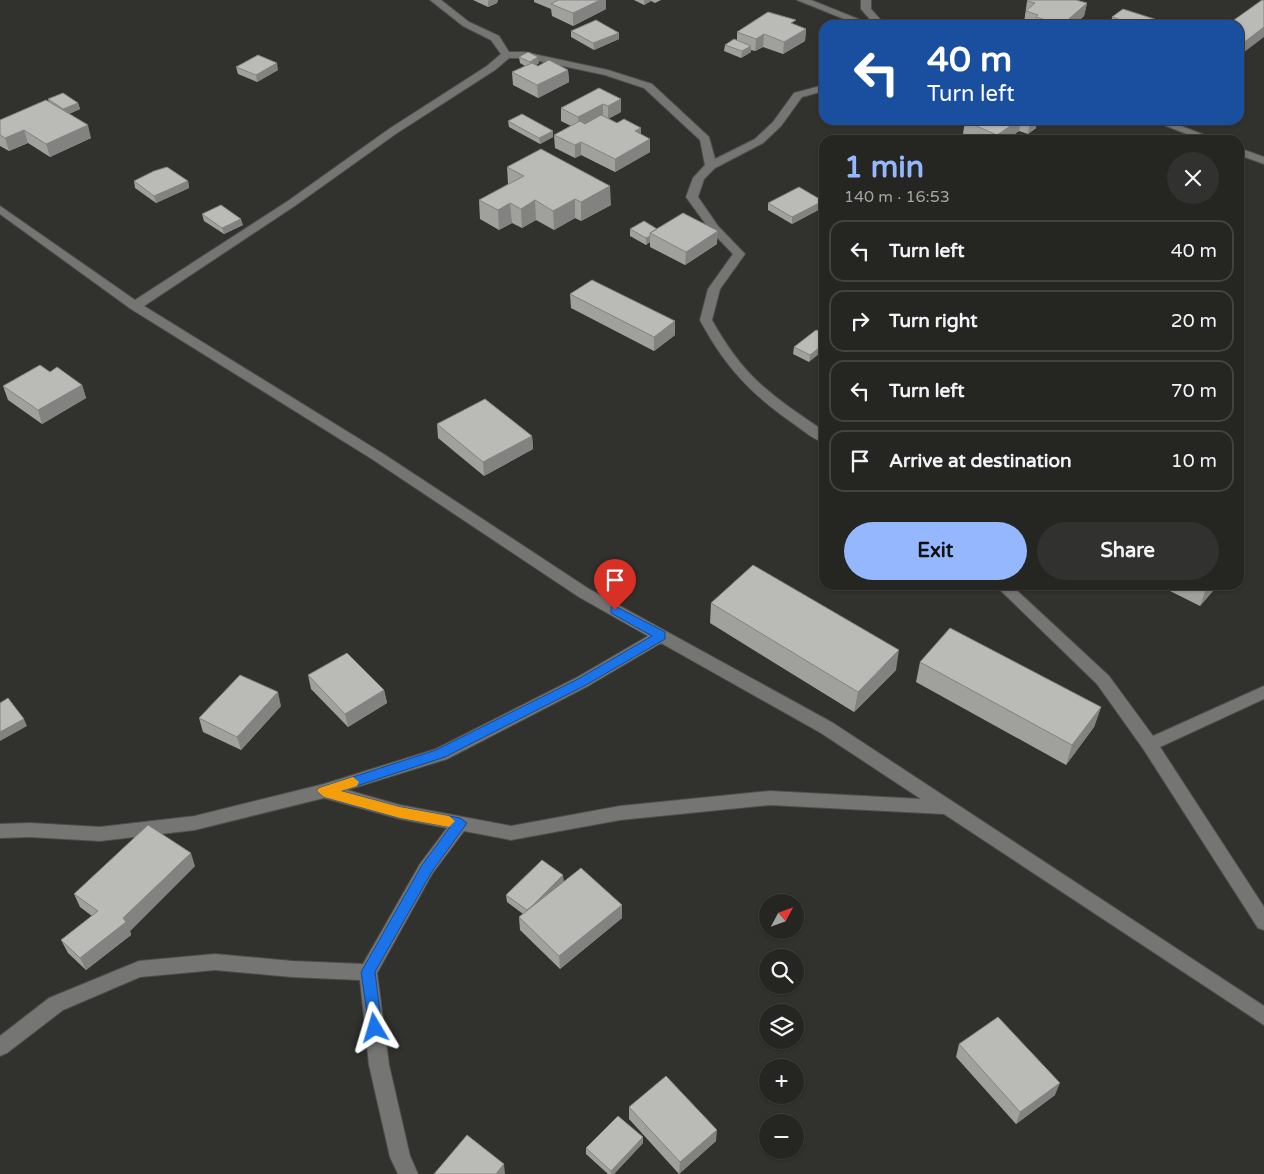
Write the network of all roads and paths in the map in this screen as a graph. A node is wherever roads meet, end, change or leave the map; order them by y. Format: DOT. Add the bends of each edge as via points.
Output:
graph roads {
  1 [pos="435,0"];
  2 [pos="802,0"];
  3 [pos="866,0"];
  4 [pos="855,20"];
  5 [pos="875,20"];
  6 [pos="506,55"];
  7 [pos="819,90"];
  8 [pos="1170,125"];
  9 [pos="1198,135"];
  10 [pos="1244,153"];
  11 [pos="1264,161"];
  12 [pos="711,166"];
  13 [pos="0,209"];
  14 [pos="135,306"];
  15 [pos="819,435"];
  16 [pos="1007,590"];
  17 [pos="661,636"];
  18 [pos="1264,692"];
  19 [pos="1150,745"];
  20 [pos="324,791"];
  21 [pos="946,807"];
  22 [pos="460,823"];
  23 [pos="0,831"];
  24 [pos="1264,922"];
  25 [pos="368,972"];
  26 [pos="1264,1016"];
  27 [pos="0,1047"];
  28 [pos="408,1174"];
  1 -- 6 [label="street" via="466,24 495,38"];
  2 -- 4 [label="street"];
  3 -- 5 [label="street" via="866,10"];
  6 -- 12 [label="street" via="524,55 608,73 648,86 705,139"];
  6 -- 14 [label="street" via="292,203"];
  7 -- 12 [label="street" via="798,96 760,141"];
  8 -- 9 [label="street"];
  10 -- 11 [label="street"];
  12 -- 15 [label="street" via="699,178 692,197 714,228 739,254 714,289 706,320 724,351 751,384"];
  13 -- 14 [label="street"];
  14 -- 17 [label="street" via="377,456 584,593"];
  16 -- 19 [label="street" via="1103,680"];
  17 -- 20 [label="street" via="582,682 440,754"];
  17 -- 21 [label="street" via="827,728"];
  18 -- 19 [label="street"];
  19 -- 24 [label="street"];
  20 -- 22 [label="street" via="400,812"];
  20 -- 23 [label="street" via="195,823 100,834"];
  21 -- 22 [label="street" via="770,798 620,813 511,833"];
  21 -- 26 [label="street"];
  22 -- 25 [label="street" via="426,869"];
  25 -- 27 [label="street" via="214,962 139,969 56,1004"];
  25 -- 28 [label="street" via="379,1065 400,1157"];
}
